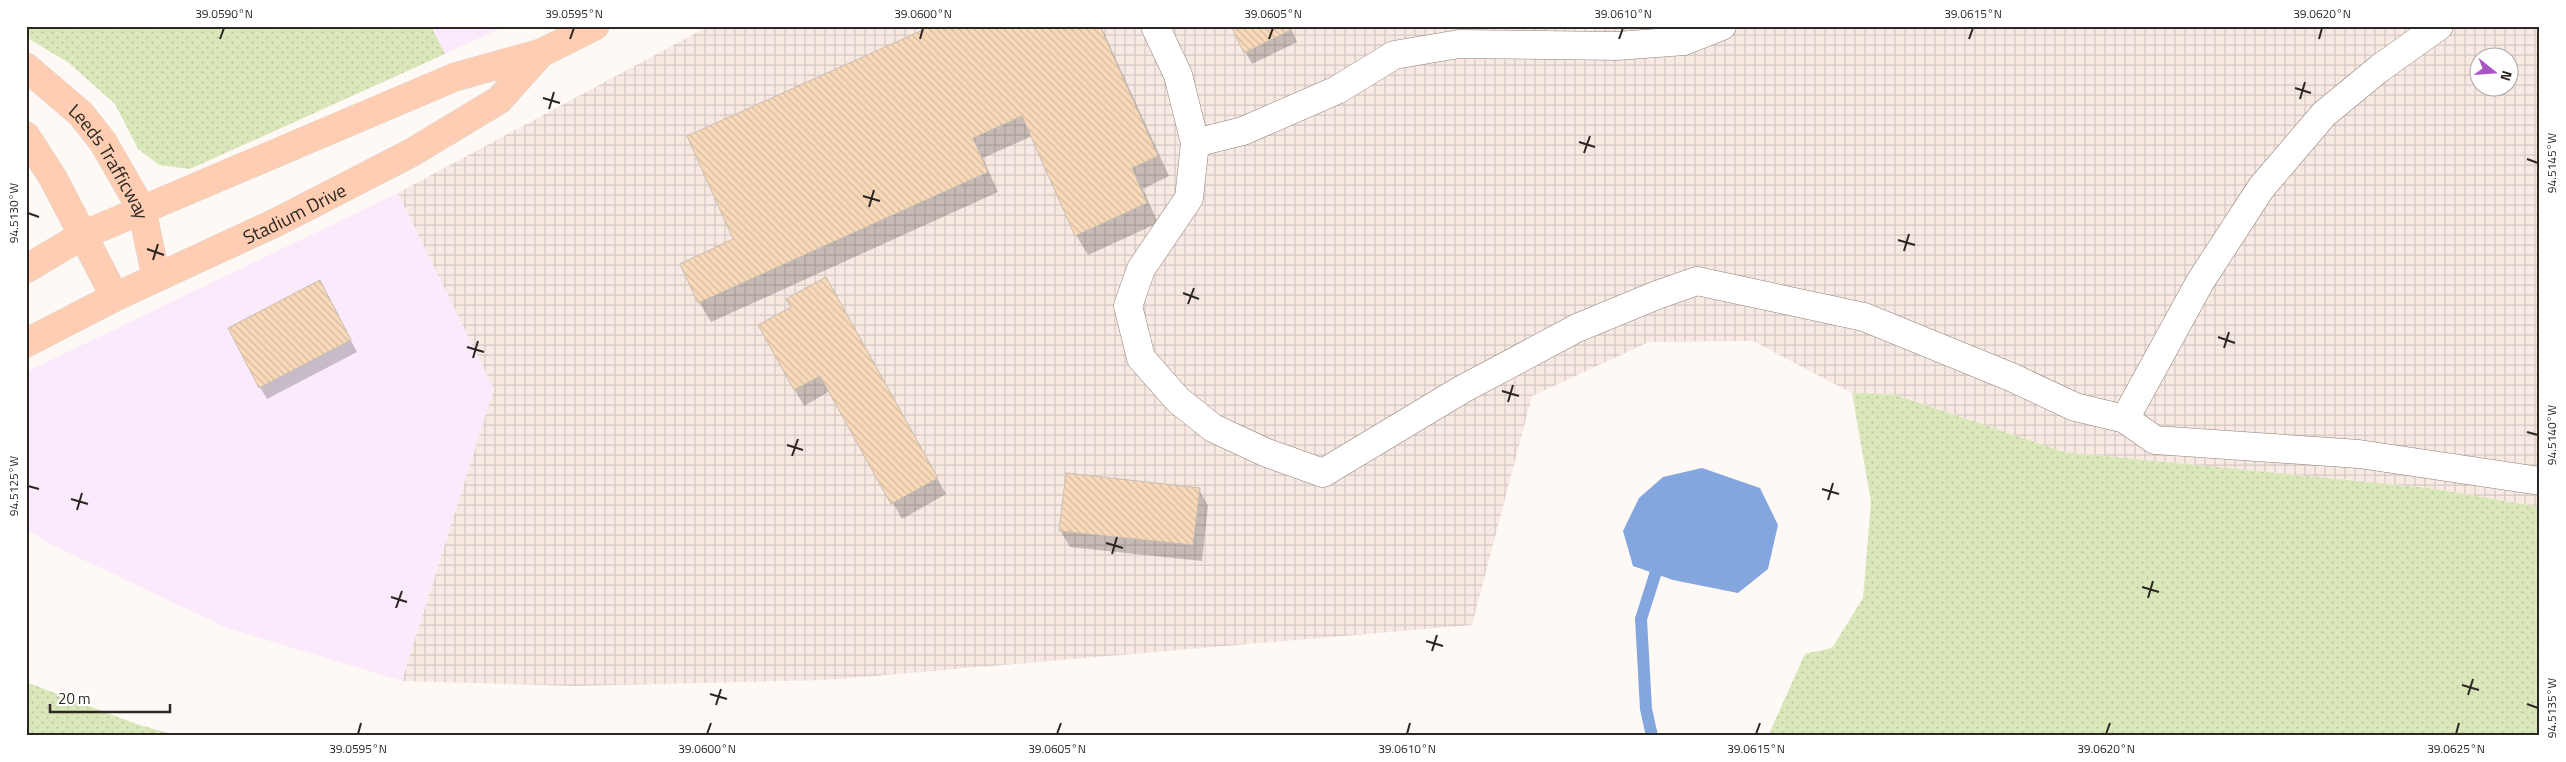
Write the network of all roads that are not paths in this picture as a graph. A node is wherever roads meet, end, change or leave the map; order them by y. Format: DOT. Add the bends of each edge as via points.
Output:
graph roads {
  1 [pos="595,26"];
  2 [pos="1155,26"];
  3 [pos="1722,26"];
  4 [pos="2439,26"];
  5 [pos="541,53"];
  6 [pos="26,67"];
  7 [pos="26,136"];
  8 [pos="1195,143"];
  9 [pos="142,210"];
  10 [pos="83,235"];
  11 [pos="26,268"];
  12 [pos="156,277"];
  13 [pos="115,297"];
  14 [pos="26,343"];
  15 [pos="2125,419"];
  16 [pos="2540,481"];
  1 -- 5 [label="main road, Stadium Drive"];
  2 -- 8 [label="lane" via="1178,75"];
  3 -- 8 [label="lane" via="1684,41 1617,46 1459,44 1394,55 1337,90 1243,131"];
  4 -- 15 [label="lane" via="2324,114 2261,188 2200,282"];
  5 -- 9 [label="main road, Stadium Drive" via="455,76"];
  5 -- 12 [label="main road, Stadium Drive" via="499,100 411,154 276,222"];
  6 -- 9 [label="main road, Leeds Trafficway" via="81,114 103,142"];
  7 -- 10 [label="main road"];
  8 -- 15 [label="lane" via="1189,198 1141,269 1128,306 1141,358 1178,400 1213,428 1267,453 1323,473 1461,390 1577,328 1697,281 1864,317 2011,377 2074,408"];
  9 -- 10 [label="main road, Stadium Drive"];
  9 -- 12 [label="main road, Leeds Trafficway"];
  10 -- 11 [label="main road, Stadium Drive"];
  10 -- 13 [label="main road"];
  12 -- 13 [label="main road, Stadium Drive"];
  13 -- 14 [label="main road, Stadium Drive"];
  15 -- 16 [label="lane" via="2155,440 2359,454"];
}
